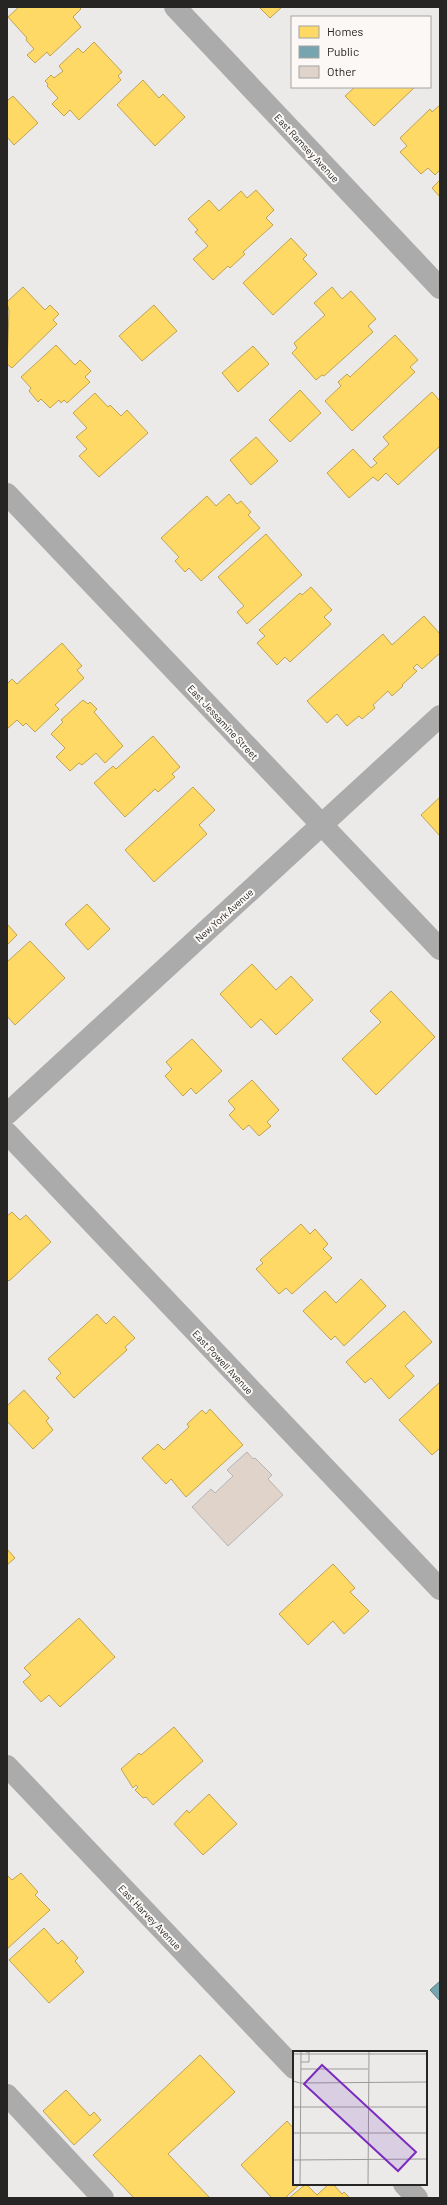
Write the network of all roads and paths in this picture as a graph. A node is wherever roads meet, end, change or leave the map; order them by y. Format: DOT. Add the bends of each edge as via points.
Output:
graph roads {
  1 [pos="175,7"];
  2 [pos="440,288"];
  3 [pos="7,494"];
  4 [pos="440,716"];
  5 [pos="321,826"];
  6 [pos="440,949"];
  7 [pos="7,1114"];
  8 [pos="7,1133"];
  9 [pos="440,1589"];
  10 [pos="7,1766"];
  11 [pos="293,2067"];
  12 [pos="7,2096"];
  13 [pos="405,2185"];
  14 [pos="103,2198"];
  15 [pos="417,2198"];
  1 -- 2 [label="street, East Ramsey Avenue"];
  3 -- 5 [label="street, East Jessamine Street"];
  4 -- 5 [label="street, New York Avenue"];
  5 -- 6 [label="street, East Jessamine Street"];
  5 -- 7 [label="street, New York Avenue"];
  8 -- 9 [label="street, East Powell Avenue"];
  10 -- 11 [label="street, East Harvey Avenue"];
  12 -- 14 [label="street"];
  13 -- 15 [label="street"];
}
